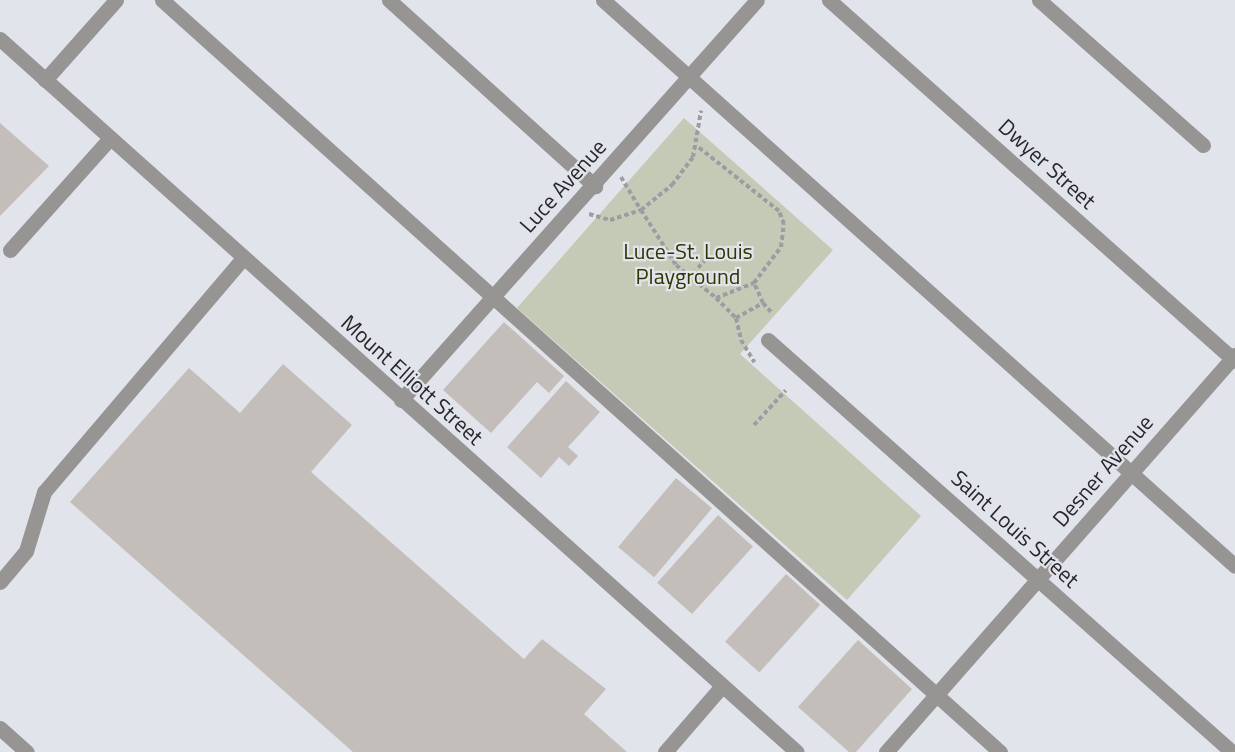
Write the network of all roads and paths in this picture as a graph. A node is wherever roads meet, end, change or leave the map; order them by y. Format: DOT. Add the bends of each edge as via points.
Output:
graph roads {
  1 [pos="116,0"];
  2 [pos="162,0"];
  3 [pos="389,0"];
  4 [pos="603,0"];
  5 [pos="757,0"];
  6 [pos="829,0"];
  7 [pos="1039,0"];
  8 [pos="0,39"];
  9 [pos="689,77"];
  10 [pos="45,80"];
  11 [pos="700,105"];
  12 [pos="110,138"];
  13 [pos="1203,145"];
  14 [pos="698,146"];
  15 [pos="620,177"];
  16 [pos="595,186"];
  17 [pos="641,210"];
  18 [pos="589,213"];
  19 [pos="10,250"];
  20 [pos="243,258"];
  21 [pos="705,260"];
  22 [pos="688,279"];
  23 [pos="753,284"];
  24 [pos="494,298"];
  25 [pos="716,298"];
  26 [pos="763,303"];
  27 [pos="772,313"];
  28 [pos="736,318"];
  29 [pos="768,340"];
  30 [pos="1234,358"];
  31 [pos="754,362"];
  32 [pos="786,390"];
  33 [pos="401,400"];
  34 [pos="754,425"];
  35 [pos="1131,474"];
  36 [pos="1235,566"];
  37 [pos="1038,580"];
  38 [pos="0,582"];
  39 [pos="722,686"];
  40 [pos="936,695"];
  41 [pos="0,728"];
  42 [pos="27,752"];
  43 [pos="665,752"];
  44 [pos="797,752"];
  45 [pos="886,752"];
  46 [pos="1000,752"];
  47 [pos="1232,752"];
  1 -- 10 [label="street"];
  2 -- 24 [label="street"];
  3 -- 16 [label="street"];
  4 -- 9 [label="street"];
  5 -- 9 [label="street, Luce Avenue"];
  6 -- 30 [label="street, Dwyer Street"];
  7 -- 13 [label="street"];
  8 -- 10 [label="street, Mount Elliott Street"];
  9 -- 16 [label="street, Luce Avenue"];
  9 -- 35 [label="street"];
  10 -- 12 [label="street, Mount Elliott Street"];
  11 -- 14 [label="path"];
  12 -- 19 [label="street"];
  12 -- 20 [label="street, Mount Elliott Street"];
  14 -- 17 [label="path" via="685,172"];
  14 -- 23 [label="path" via="779,211 784,224 781,247"];
  15 -- 17 [label="path"];
  16 -- 24 [label="street, Luce Avenue"];
  17 -- 18 [label="path" via="610,220"];
  17 -- 22 [label="path"];
  20 -- 33 [label="street, Mount Elliott Street"];
  20 -- 38 [label="street" via="44,492 26,551"];
  21 -- 22 [label="path"];
  22 -- 25 [label="path"];
  23 -- 25 [label="path"];
  23 -- 26 [label="path"];
  24 -- 33 [label="street, Luce Avenue"];
  24 -- 40 [label="street"];
  25 -- 28 [label="path"];
  26 -- 27 [label="path"];
  26 -- 28 [label="path"];
  28 -- 31 [label="path" via="741,340"];
  29 -- 37 [label="street, Saint Louis Street"];
  30 -- 35 [label="street, Desner Avenue"];
  32 -- 34 [label="path"];
  33 -- 39 [label="street, Mount Elliott Street"];
  35 -- 36 [label="street"];
  35 -- 37 [label="street, Desner Avenue"];
  37 -- 40 [label="street, Desner Avenue"];
  37 -- 47 [label="street, Saint Louis Street"];
  39 -- 43 [label="street"];
  39 -- 44 [label="street, Mount Elliott Street"];
  40 -- 45 [label="street, Desner Avenue"];
  40 -- 46 [label="street"];
  41 -- 42 [label="street"];
}
